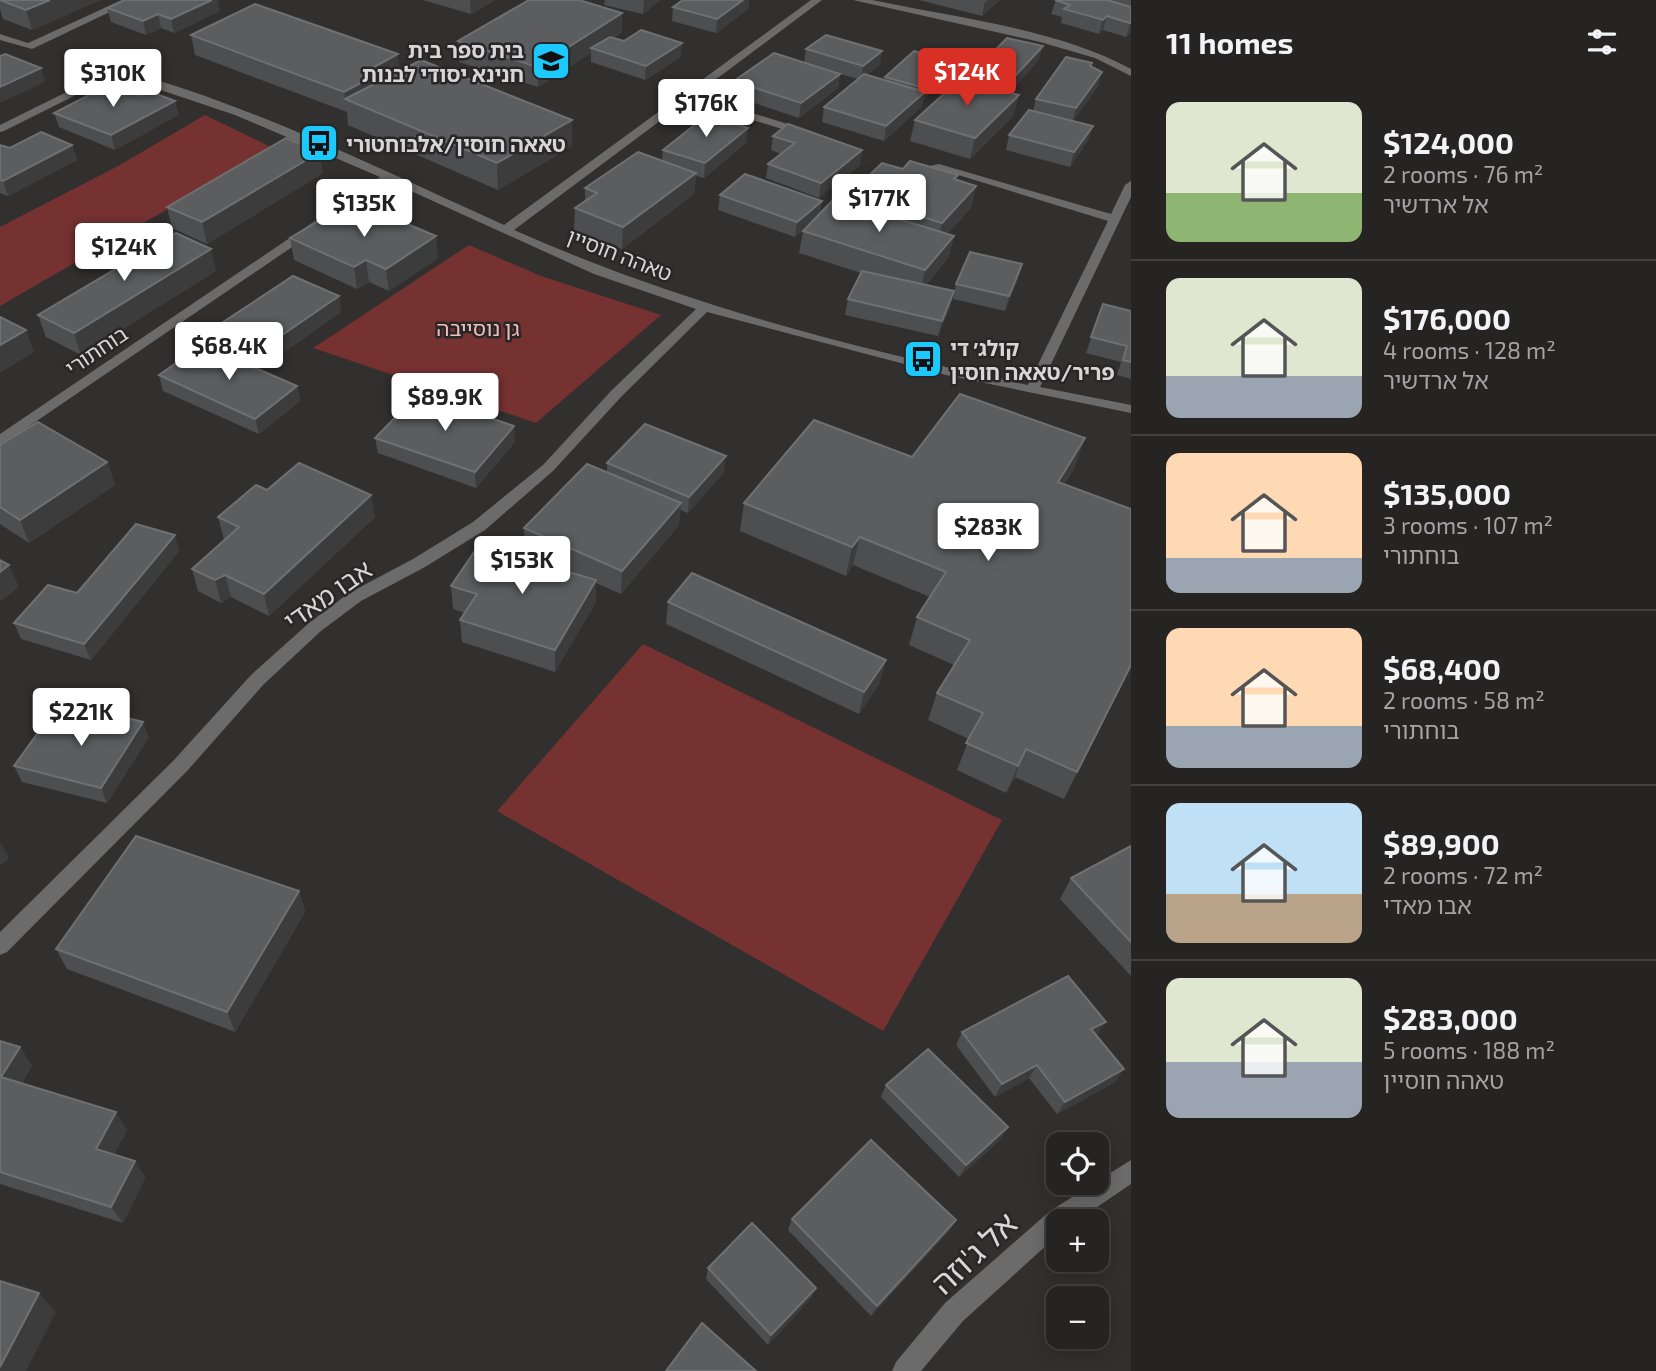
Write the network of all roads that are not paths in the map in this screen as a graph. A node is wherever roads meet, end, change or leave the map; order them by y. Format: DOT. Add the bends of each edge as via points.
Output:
graph roads {
  1 [pos="130,0"];
  2 [pos="817,0"];
  3 [pos="858,0"];
  4 [pos="0,37"];
  5 [pos="1131,73"];
  6 [pos="686,96"];
  7 [pos="0,129"];
  8 [pos="827,139"];
  9 [pos="935,166"];
  10 [pos="389,176"];
  11 [pos="1131,185"];
  12 [pos="1115,219"];
  13 [pos="506,230"];
  14 [pos="704,308"];
  15 [pos="1032,390"];
  16 [pos="1131,409"];
  17 [pos="0,441"];
  18 [pos="0,946"];
  19 [pos="1131,1171"];
  20 [pos="905,1371"];
  1 -- 4 [label="street" via="28,47"];
  2 -- 6 [label="street"];
  3 -- 5 [label="street" via="1042,39 1099,56"];
  6 -- 8 [label="street"];
  6 -- 13 [label="street"];
  7 -- 10 [label="street, טאהה חוסיין" via="115,71 211,100"];
  9 -- 12 [label="street"];
  10 -- 13 [label="street, טאהה חוסיין"];
  10 -- 17 [label="street, בוחתורי"];
  11 -- 12 [label="street"];
  12 -- 15 [label="street"];
  13 -- 14 [label="street, טאהה חוסיין" via="600,271"];
  14 -- 15 [label="street, טאהה חוסיין"];
  14 -- 18 [label="street, אבו מאדי" via="548,468 479,526 355,597 315,627 257,680 181,765"];
  15 -- 16 [label="street, טאהה חוסיין"];
  19 -- 20 [label="street, אל ג'וזה" via="1058,1219 954,1312"];
}
